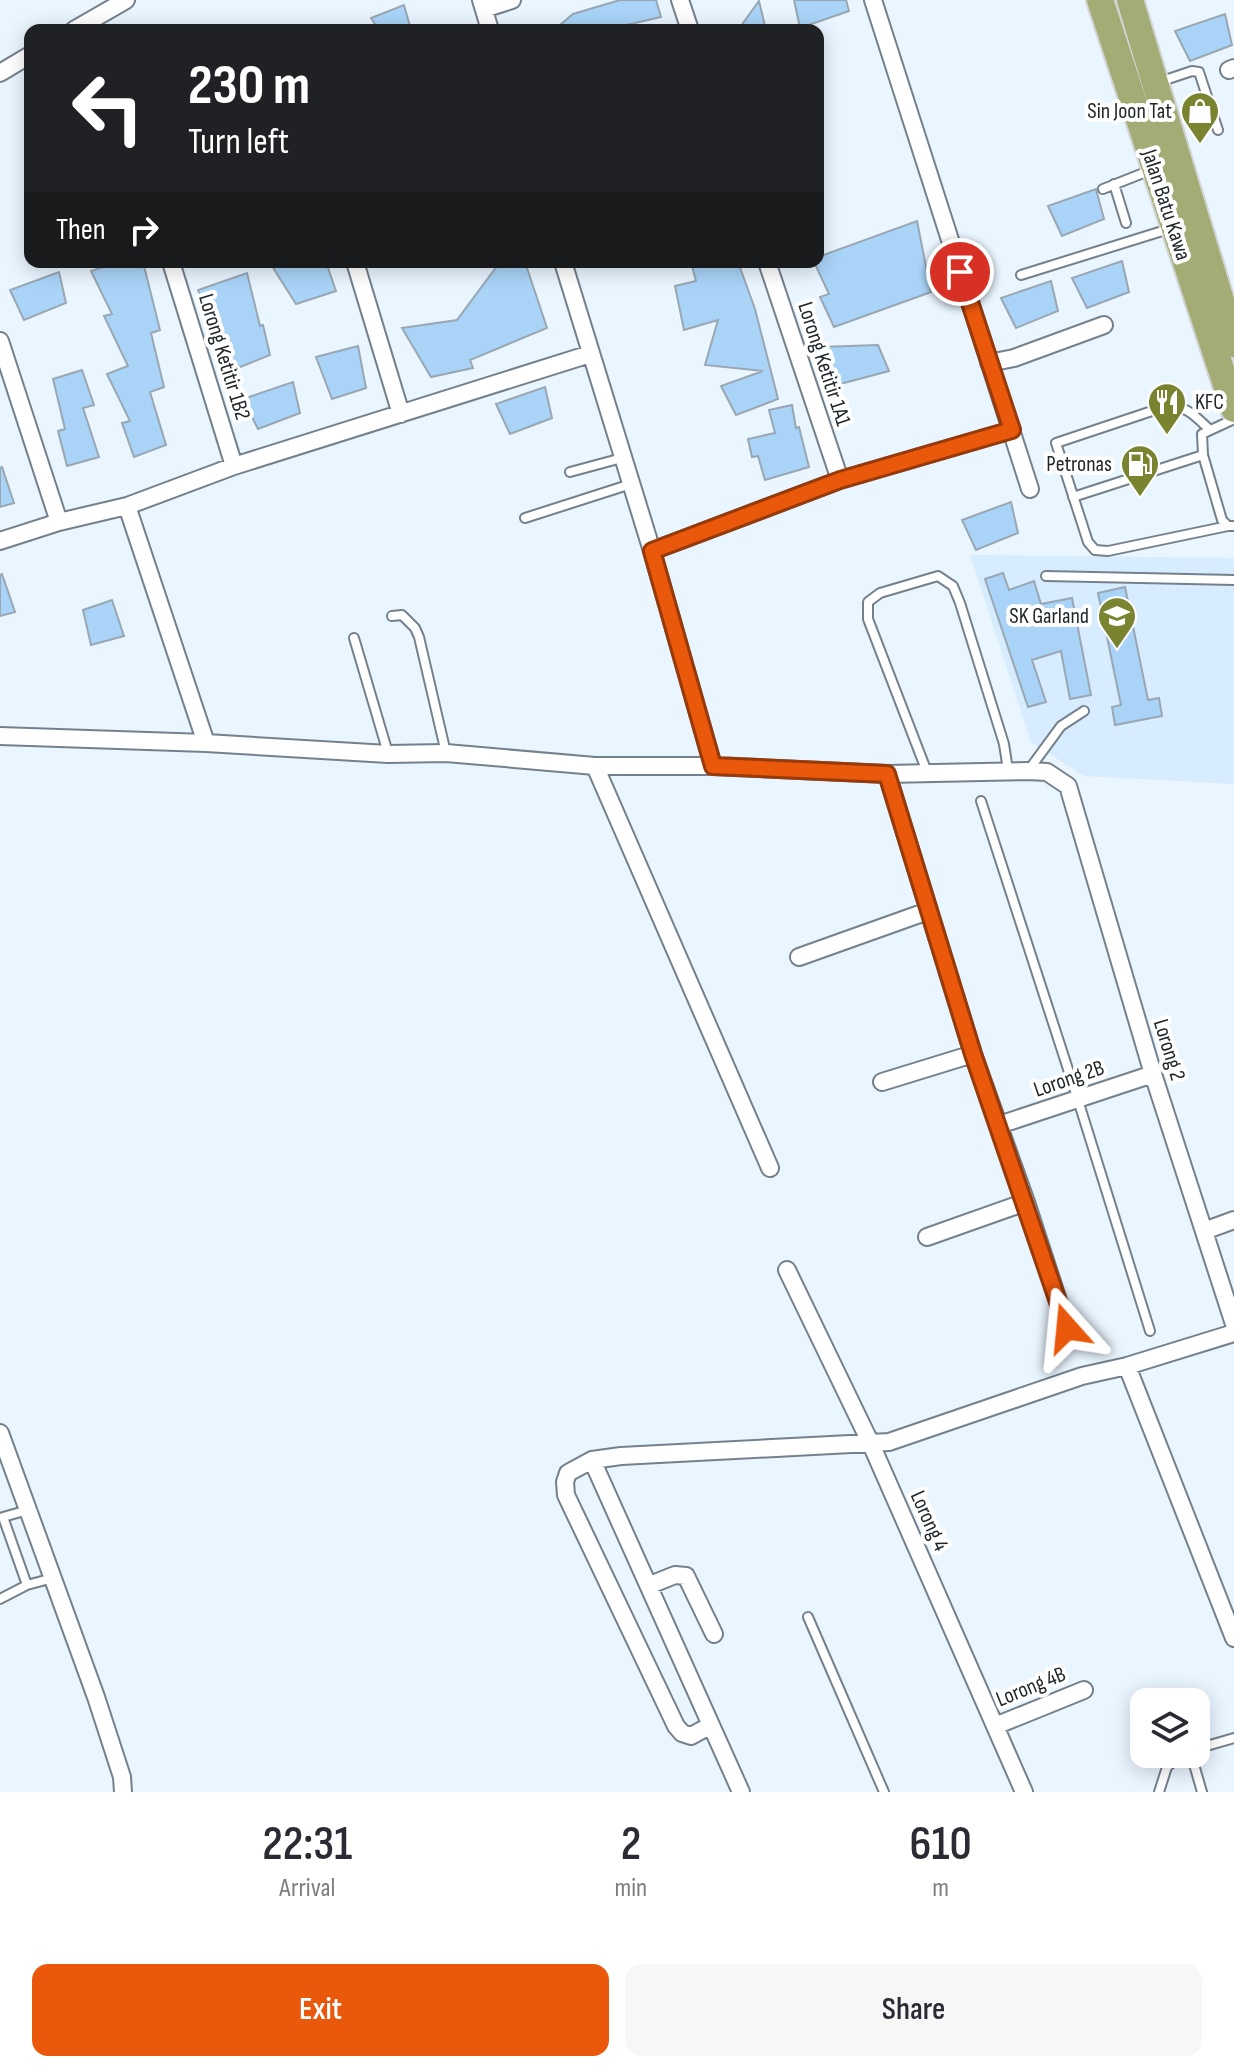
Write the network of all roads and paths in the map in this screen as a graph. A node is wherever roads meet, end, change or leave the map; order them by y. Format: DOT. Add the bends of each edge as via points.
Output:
graph roads {
  1 [pos="126,0"];
  2 [pos="512,0"];
  3 [pos="680,0"];
  4 [pos="873,0"];
  5 [pos="1100,0"];
  6 [pos="1130,0"];
  7 [pos="482,4"];
  8 [pos="84,24"];
  9 [pos="488,24"];
  10 [pos="688,24"];
  11 [pos="24,59"];
  12 [pos="0,73"];
  13 [pos="1155,84"];
  14 [pos="1218,130"];
  15 [pos="1154,168"];
  16 [pos="1114,184"];
  17 [pos="1103,189"];
  18 [pos="1126,223"];
  19 [pos="1173,228"];
  20 [pos="173,268"];
  21 [pos="357,268"];
  22 [pos="565,268"];
  23 [pos="769,268"];
  24 [pos="1021,275"];
  25 [pos="1104,325"];
  26 [pos="0,341"];
  27 [pos="1234,344"];
  28 [pos="590,354"];
  29 [pos="989,363"];
  30 [pos="1234,409"];
  31 [pos="401,414"];
  32 [pos="1234,419"];
  33 [pos="1209,429"];
  34 [pos="1012,430"];
  35 [pos="1203,455"];
  36 [pos="622,458"];
  37 [pos="234,466"];
  38 [pos="570,472"];
  39 [pos="840,480"];
  40 [pos="632,484"];
  41 [pos="1030,489"];
  42 [pos="1073,497"];
  43 [pos="127,506"];
  44 [pos="525,518"];
  45 [pos="59,522"];
  46 [pos="1231,526"];
  47 [pos="0,541"];
  48 [pos="652,551"];
  49 [pos="1046,576"];
  50 [pos="1234,580"];
  51 [pos="392,616"];
  52 [pos="354,638"];
  53 [pos="1084,711"];
  54 [pos="0,736"];
  55 [pos="206,743"];
  56 [pos="446,753"];
  57 [pos="388,754"];
  58 [pos="595,766"];
  59 [pos="713,766"];
  60 [pos="1008,770"];
  61 [pos="1028,771"];
  62 [pos="927,772"];
  63 [pos="887,774"];
  64 [pos="981,801"];
  65 [pos="928,911"];
  66 [pos="799,957"];
  67 [pos="973,1054"];
  68 [pos="1153,1074"];
  69 [pos="882,1082"];
  70 [pos="1078,1100"];
  71 [pos="999,1125"];
  72 [pos="770,1168"];
  73 [pos="1026,1202"];
  74 [pos="1233,1225"];
  75 [pos="1204,1231"];
  76 [pos="927,1237"];
  77 [pos="787,1270"];
  78 [pos="1234,1324"];
  79 [pos="1067,1328"];
  80 [pos="1150,1331"];
  81 [pos="1234,1333"];
  82 [pos="1127,1366"];
  83 [pos="0,1433"];
  84 [pos="871,1444"];
  85 [pos="592,1460"];
  86 [pos="28,1510"];
  87 [pos="1,1517"];
  88 [pos="53,1578"];
  89 [pos="27,1585"];
  90 [pos="650,1585"];
  91 [pos="0,1599"];
  92 [pos="808,1617"];
  93 [pos="714,1634"];
  94 [pos="1234,1638"];
  95 [pos="1084,1690"];
  96 [pos="711,1725"];
  97 [pos="995,1726"];
  98 [pos="1234,1738"];
  99 [pos="1210,1745"];
  100 [pos="1167,1768"];
  101 [pos="1195,1768"];
  102 [pos="123,1792"];
  103 [pos="741,1792"];
  104 [pos="884,1792"];
  105 [pos="1024,1792"];
  106 [pos="1159,1792"];
  107 [pos="1202,1792"];
  1 -- 8 [label="street"];
  2 -- 7 [label="street"];
  3 -- 10 [label="street"];
  4 -- 29 [label="street"];
  5 -- 15 [label="highway, Jalan Batu Kawa"];
  6 -- 13 [label="highway, Jalan Batu Kawa"];
  7 -- 9 [label="street"];
  11 -- 12 [label="street"];
  13 -- 14 [label="lane" via="1199,72"];
  13 -- 27 [label="highway, Jalan Batu Kawa"];
  15 -- 16 [label="lane"];
  15 -- 19 [label="highway, Jalan Batu Kawa"];
  16 -- 17 [label="lane"];
  16 -- 18 [label="lane"];
  19 -- 24 [label="lane"];
  19 -- 30 [label="highway, Jalan Batu Kawa"];
  20 -- 37 [label="street, Lorong Ketitir 1B2"];
  21 -- 31 [label="street"];
  22 -- 28 [label="street"];
  23 -- 39 [label="street, Lorong Ketitir 1A1"];
  25 -- 29 [label="street"];
  26 -- 45 [label="street"];
  28 -- 31 [label="street"];
  28 -- 36 [label="street"];
  29 -- 34 [label="street"];
  31 -- 37 [label="street"];
  32 -- 33 [label="lane"];
  33 -- 35 [label="lane" via="1202,434"];
  33 -- 42 [label="lane" via="1186,409 1167,406 1056,443"];
  34 -- 39 [label="street"];
  34 -- 41 [label="street"];
  35 -- 42 [label="lane"];
  35 -- 46 [label="lane" via="1222,520"];
  36 -- 38 [label="lane"];
  36 -- 40 [label="street"];
  37 -- 43 [label="street"];
  39 -- 48 [label="street"];
  40 -- 44 [label="lane"];
  40 -- 48 [label="street"];
  42 -- 46 [label="lane" via="1095,550"];
  43 -- 45 [label="street"];
  43 -- 55 [label="street"];
  45 -- 47 [label="street"];
  48 -- 59 [label="street"];
  49 -- 50 [label="lane"];
  51 -- 56 [label="lane" via="402,615 419,637"];
  52 -- 57 [label="lane"];
  53 -- 61 [label="lane" via="1061,726"];
  54 -- 55 [label="street"];
  55 -- 57 [label="street"];
  56 -- 57 [label="street"];
  56 -- 58 [label="street"];
  58 -- 59 [label="street"];
  58 -- 72 [label="street"];
  59 -- 63 [label="street"];
  60 -- 61 [label="street"];
  60 -- 62 [label="street"];
  60 -- 62 [label="lane" via="960,603 953,586 938,576 880,593 868,602 868,619"];
  61 -- 68 [label="street, Lorong 2" via="1047,772 1068,786"];
  62 -- 63 [label="street"];
  63 -- 65 [label="street"];
  64 -- 70 [label="lane"];
  65 -- 66 [label="street"];
  65 -- 67 [label="street"];
  67 -- 69 [label="street"];
  67 -- 71 [label="street"];
  68 -- 70 [label="street, Lorong 2B"];
  68 -- 75 [label="street, Lorong 2"];
  70 -- 71 [label="street, Lorong 2B"];
  70 -- 80 [label="lane"];
  71 -- 73 [label="street"];
  73 -- 76 [label="street"];
  73 -- 79 [label="street"];
  74 -- 75 [label="street"];
  75 -- 78 [label="street, Lorong 2"];
  77 -- 84 [label="street, Lorong 4"];
  81 -- 82 [label="street"];
  82 -- 84 [label="street"];
  82 -- 94 [label="street"];
  83 -- 86 [label="street"];
  84 -- 85 [label="street"];
  84 -- 97 [label="street, Lorong 4"];
  85 -- 90 [label="street"];
  85 -- 96 [label="street" via="568,1473 566,1495 676,1726 691,1736"];
  86 -- 87 [label="lane"];
  86 -- 88 [label="street"];
  87 -- 89 [label="lane"];
  88 -- 89 [label="lane"];
  88 -- 102 [label="street"];
  89 -- 91 [label="lane"];
  90 -- 93 [label="street" via="686,1576"];
  90 -- 96 [label="street"];
  92 -- 104 [label="lane"];
  95 -- 97 [label="street, Lorong 4B"];
  96 -- 103 [label="street"];
  97 -- 105 [label="street, Lorong 4"];
  98 -- 99 [label="lane"];
  100 -- 106 [label="lane"];
  101 -- 107 [label="lane"];
}
